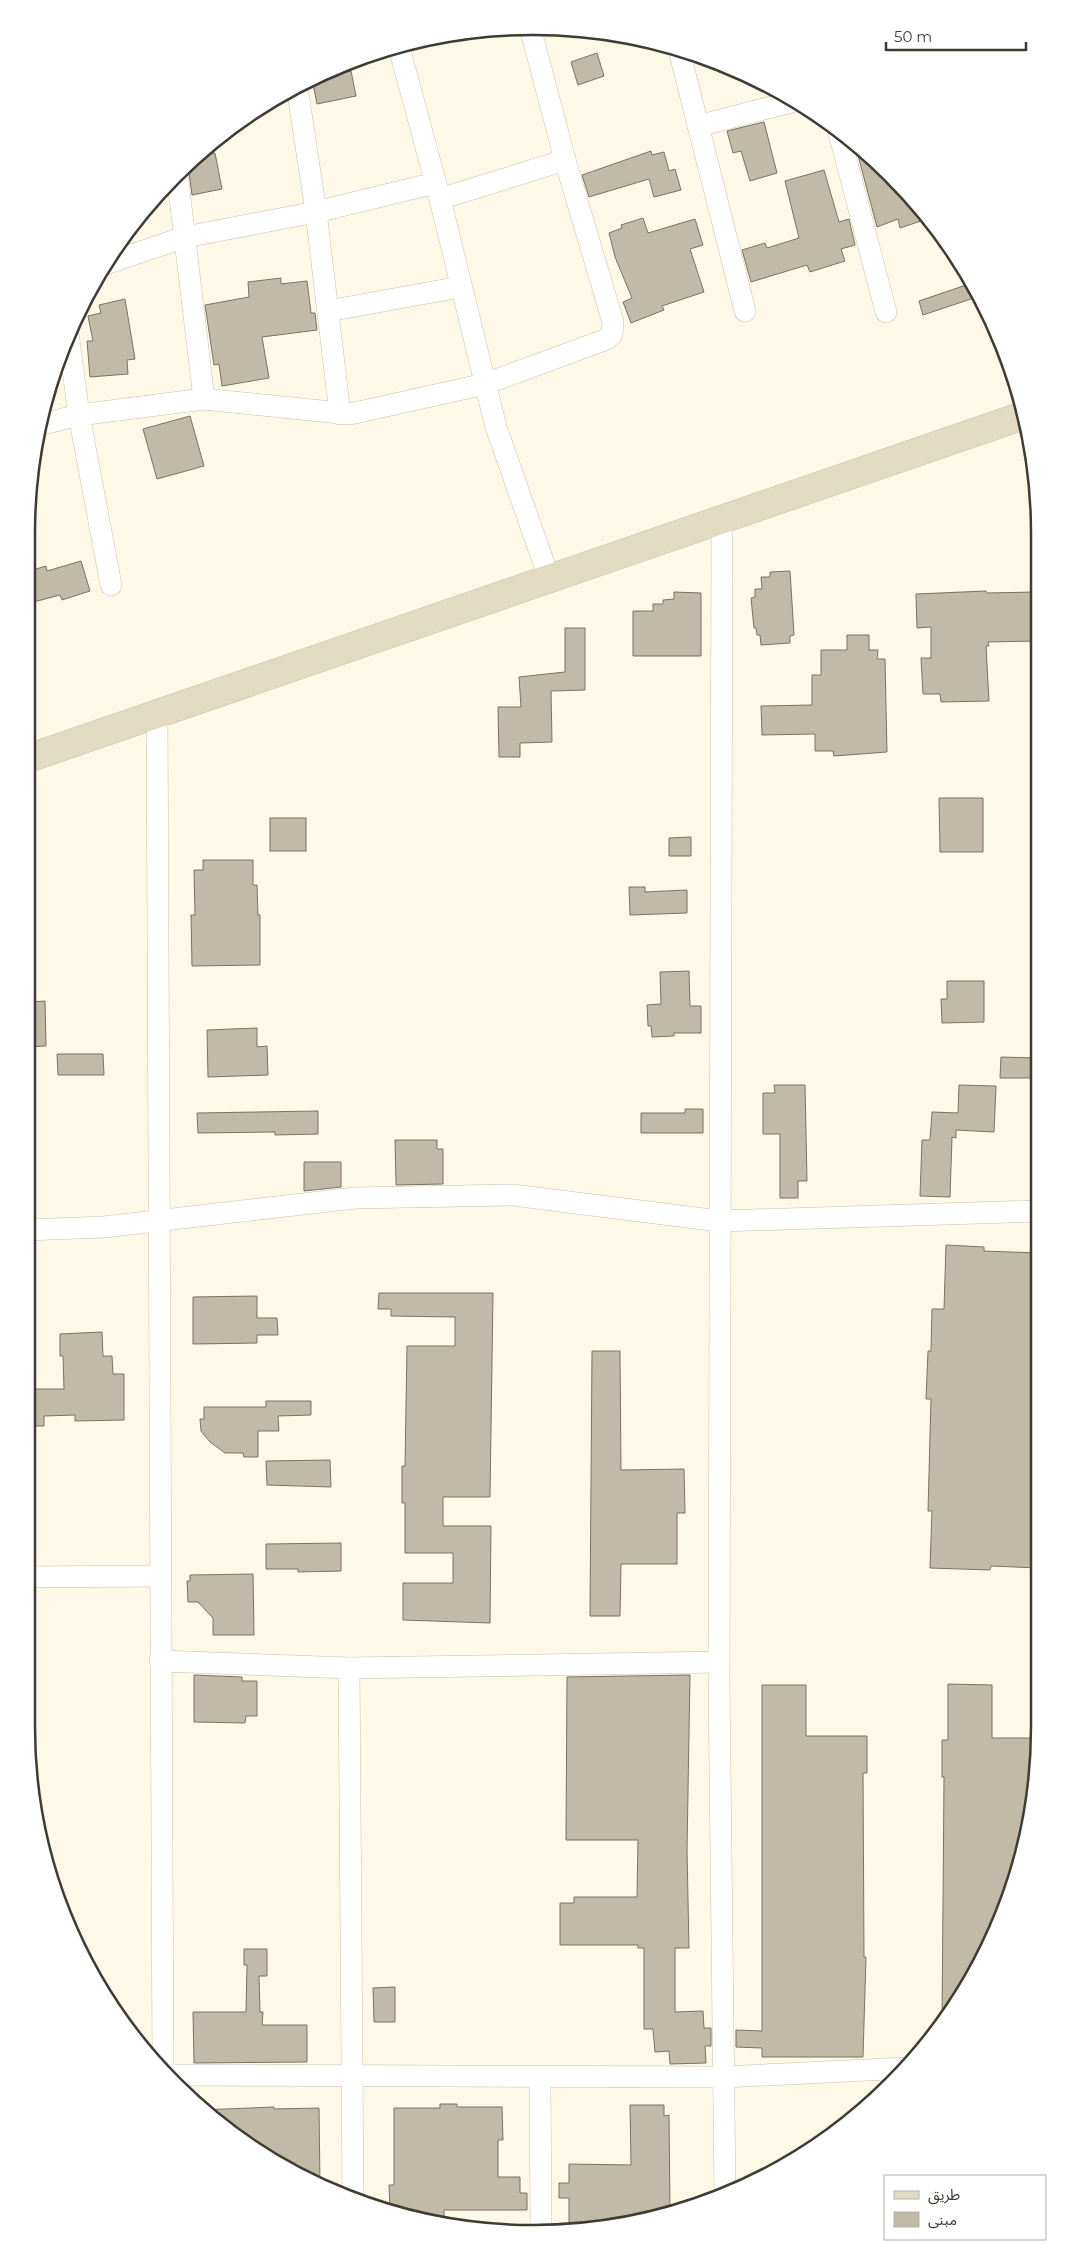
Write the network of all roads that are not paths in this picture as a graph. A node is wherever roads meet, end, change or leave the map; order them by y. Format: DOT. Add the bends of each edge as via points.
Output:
graph roads {
  1 [pos="532,35"];
  2 [pos="401,53"];
  3 [pos="681,57"];
  4 [pos="298,94"];
  5 [pos="785,104"];
  6 [pos="698,126"];
  7 [pos="842,143"];
  8 [pos="565,160"];
  9 [pos="178,184"];
  10 [pos="438,191"];
  11 [pos="316,212"];
  12 [pos="185,237"];
  13 [pos="116,260"];
  14 [pos="460,287"];
  15 [pos="328,311"];
  16 [pos="745,311"];
  17 [pos="886,312"];
  18 [pos="70,350"];
  19 [pos="484,384"];
  20 [pos="204,399"];
  21 [pos="340,414"];
  22 [pos="78,415"];
  23 [pos="1017,418"];
  24 [pos="48,424"];
  25 [pos="722,520"];
  26 [pos="549,578"];
  27 [pos="111,585"];
  28 [pos="157,714"];
  29 [pos="35,756"];
  30 [pos="1031,1211"];
  31 [pos="158,1219"];
  32 [pos="719,1221"];
  33 [pos="35,1230"];
  34 [pos="159,1576"];
  35 [pos="35,1577"];
  36 [pos="160,1661"];
  37 [pos="719,1662"];
  38 [pos="349,1668"];
  39 [pos="163,2059"];
  40 [pos="894,2069"];
  41 [pos="177,2075"];
  42 [pos="352,2076"];
  43 [pos="540,2077"];
  44 [pos="724,2077"];
  45 [pos="725,2187"];
  46 [pos="352,2191"];
  47 [pos="540,2225"];
  1 -- 8 [label="street"];
  2 -- 10 [label="street"];
  3 -- 6 [label="street"];
  4 -- 11 [label="street"];
  5 -- 6 [label="street"];
  6 -- 16 [label="street"];
  7 -- 17 [label="street"];
  8 -- 10 [label="street"];
  8 -- 19 [label="street" via="613,322 612,334 607,339"];
  9 -- 12 [label="street"];
  10 -- 11 [label="street"];
  10 -- 14 [label="street"];
  11 -- 12 [label="street"];
  11 -- 15 [label="street"];
  12 -- 13 [label="street"];
  12 -- 20 [label="street"];
  14 -- 15 [label="street"];
  14 -- 19 [label="street"];
  15 -- 21 [label="street"];
  18 -- 22 [label="street"];
  19 -- 21 [label="street"];
  19 -- 26 [label="street" via="502,450"];
  20 -- 21 [label="street"];
  20 -- 22 [label="street"];
  22 -- 24 [label="street"];
  22 -- 27 [label="street"];
  23 -- 25 [label="street"];
  25 -- 26 [label="street"];
  25 -- 32 [label="street"];
  26 -- 28 [label="street"];
  28 -- 29 [label="street"];
  28 -- 31 [label="street"];
  30 -- 32 [label="street"];
  31 -- 32 [label="street" via="355,1198 513,1196"];
  31 -- 33 [label="street" via="104,1227"];
  31 -- 34 [label="street"];
  32 -- 37 [label="street"];
  34 -- 35 [label="street"];
  34 -- 36 [label="street"];
  36 -- 38 [label="street"];
  36 -- 39 [label="street"];
  37 -- 38 [label="street"];
  37 -- 44 [label="street"];
  38 -- 42 [label="street"];
  40 -- 44 [label="street"];
  41 -- 42 [label="street"];
  42 -- 43 [label="street"];
  42 -- 46 [label="street"];
  43 -- 44 [label="street"];
  43 -- 47 [label="street"];
  44 -- 45 [label="street"];
}
